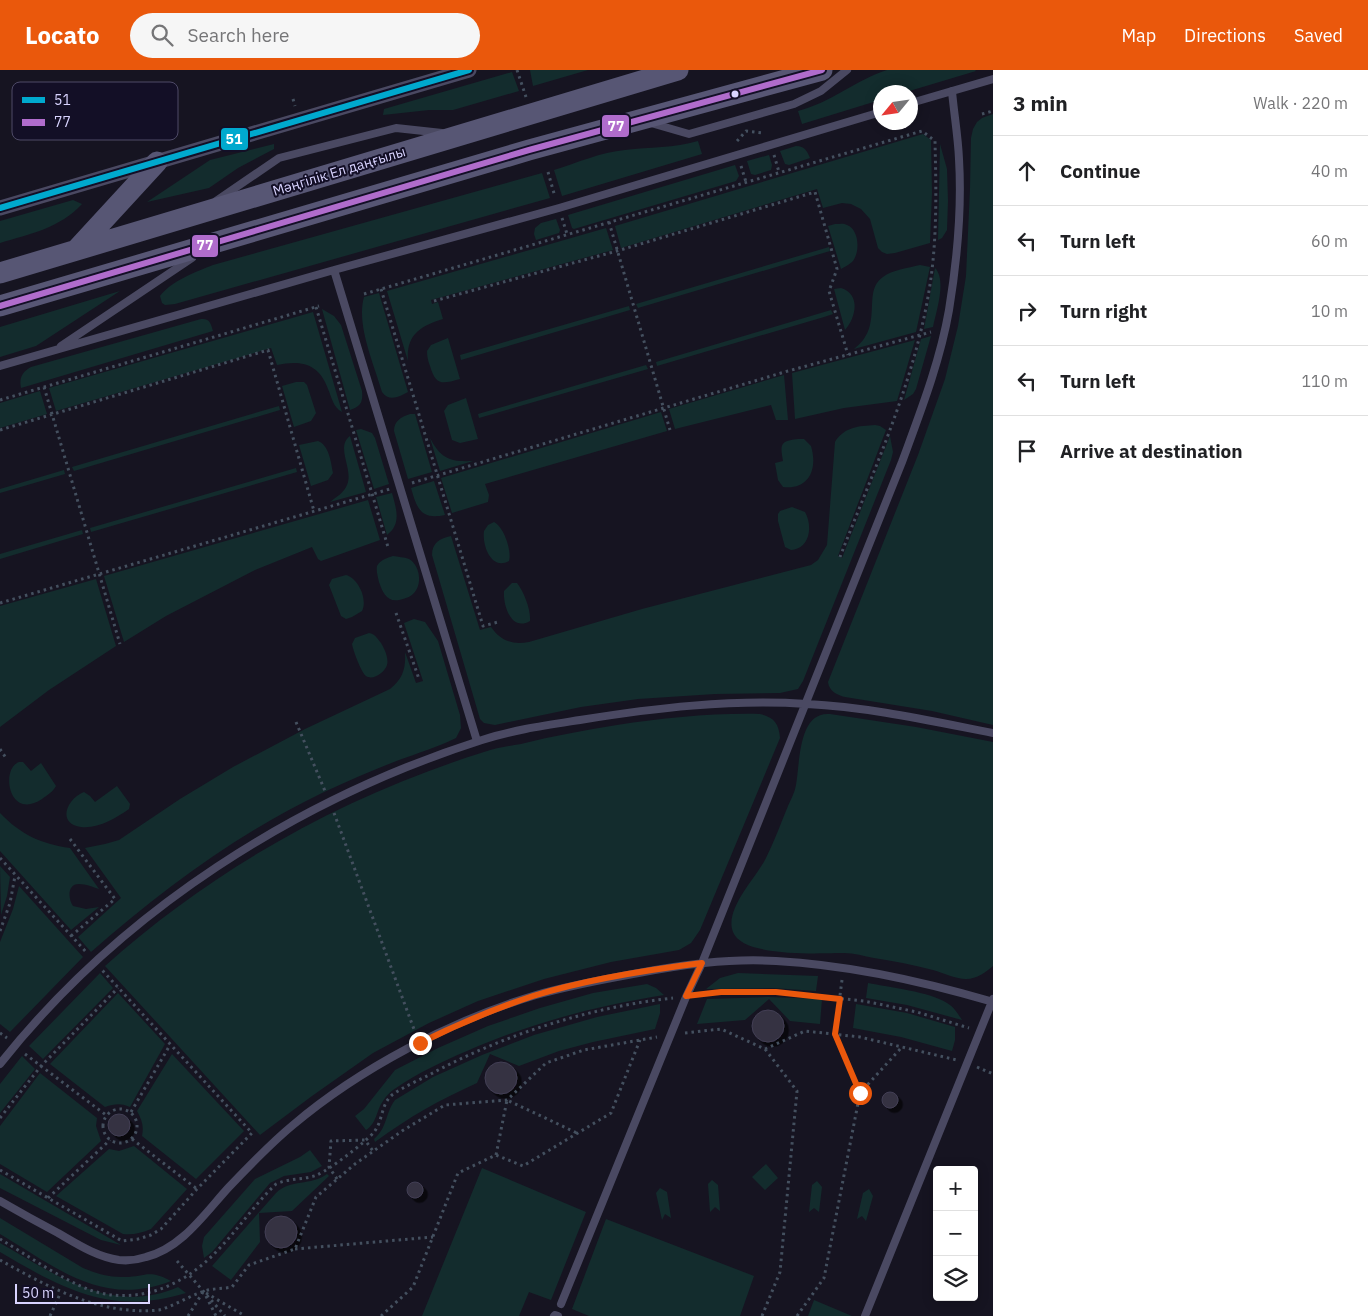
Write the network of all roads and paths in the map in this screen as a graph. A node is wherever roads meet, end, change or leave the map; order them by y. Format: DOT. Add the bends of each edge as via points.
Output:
graph roads {
  1 [pos="469,70"];
  2 [pos="517,70"];
  3 [pos="678,70"];
  4 [pos="822,70"];
  5 [pos="847,70"];
  6 [pos="993,79"];
  7 [pos="952,91"];
  8 [pos="918,101"];
  9 [pos="993,110"];
  10 [pos="532,114"];
  11 [pos="873,114"];
  12 [pos="982,114"];
  13 [pos="639,120"];
  14 [pos="768,134"];
  15 [pos="459,136"];
  16 [pos="735,144"];
  17 [pos="773,152"];
  18 [pos="158,162"];
  19 [pos="740,163"];
  20 [pos="548,172"];
  21 [pos="779,172"];
  22 [pos="746,182"];
  23 [pos="556,197"];
  24 [pos="0,208"];
  25 [pos="195,214"];
  26 [pos="562,217"];
  27 [pos="609,222"];
  28 [pos="567,234"];
  29 [pos="216,241"];
  30 [pos="76,250"];
  31 [pos="617,251"];
  32 [pos="334,270"];
  33 [pos="0,273"];
  34 [pos="382,289"];
  35 [pos="364,294"];
  36 [pos="434,302"];
  37 [pos="0,306"];
  38 [pos="932,332"];
  39 [pos="920,336"];
  40 [pos="55,350"];
  41 [pos="848,355"];
  42 [pos="0,366"];
  43 [pos="44,387"];
  44 [pos="0,400"];
  45 [pos="664,408"];
  46 [pos="52,415"];
  47 [pos="0,430"];
  48 [pos="670,430"];
  49 [pos="438,476"];
  50 [pos="410,484"];
  51 [pos="390,489"];
  52 [pos="372,495"];
  53 [pos="314,511"];
  54 [pos="388,547"];
  55 [pos="840,557"];
  56 [pos="99,574"];
  57 [pos="0,603"];
  58 [pos="396,613"];
  59 [pos="498,622"];
  60 [pos="120,644"];
  61 [pos="419,679"];
  62 [pos="806,704"];
  63 [pos="296,722"];
  64 [pos="993,733"];
  65 [pos="477,741"];
  66 [pos="0,749"];
  67 [pos="6,758"];
  68 [pos="329,801"];
  69 [pos="70,839"];
  70 [pos="0,858"];
  71 [pos="16,875"];
  72 [pos="2,921"];
  73 [pos="0,931"];
  74 [pos="71,936"];
  75 [pos="89,955"];
  76 [pos="702,963"];
  77 [pos="102,970"];
  78 [pos="842,979"];
  79 [pos="118,988"];
  80 [pos="686,996"];
  81 [pos="840,999"];
  82 [pos="993,1001"];
  83 [pos="980,1031"];
  84 [pos="0,1033"];
  85 [pos="835,1034"];
  86 [pos="670,1035"];
  87 [pos="7,1039"];
  88 [pos="640,1040"];
  89 [pos="420,1043"];
  90 [pos="170,1045"];
  91 [pos="902,1046"];
  92 [pos="765,1050"];
  93 [pos="24,1053"];
  94 [pos="967,1063"];
  95 [pos="0,1064"];
  96 [pos="41,1066"];
  97 [pos="993,1074"];
  98 [pos="860,1093"];
  99 [pos="508,1100"];
  100 [pos="131,1112"];
  101 [pos="106,1115"];
  102 [pos="0,1118"];
  103 [pos="577,1133"];
  104 [pos="132,1139"];
  105 [pos="110,1140"];
  106 [pos="365,1140"];
  107 [pos="373,1151"];
  108 [pos="496,1155"];
  109 [pos="329,1167"];
  110 [pos="0,1170"];
  111 [pos="338,1178"];
  112 [pos="197,1189"];
  113 [pos="48,1198"];
  114 [pos="0,1201"];
  115 [pos="433,1237"];
  116 [pos="0,1239"];
  117 [pos="295,1249"];
  118 [pos="0,1260"];
  119 [pos="178,1261"];
  120 [pos="189,1274"];
  121 [pos="203,1291"];
  122 [pos="60,1294"];
  123 [pos="80,1304"];
  124 [pos="561,1304"];
  125 [pos="133,1315"];
  126 [pos="50,1316"];
  127 [pos="188,1316"];
  128 [pos="216,1316"];
  129 [pos="225,1316"];
  130 [pos="245,1316"];
  131 [pos="381,1316"];
  132 [pos="554,1316"];
  133 [pos="558,1316"];
  134 [pos="762,1316"];
  135 [pos="797,1316"];
  136 [pos="864,1316"];
  1 -- 18 [label="street"];
  2 -- 10 [label="path"];
  3 -- 10 [label="main road, Мәңгілік Ел даңғылы"];
  4 -- 13 [label="main road"];
  5 -- 13 [label="lane" via="821,92 794,104 689,134"];
  6 -- 7 [label="lane"];
  7 -- 8 [label="lane"];
  7 -- 62 [label="lane" via="959,160 959,215 949,311 918,419"];
  9 -- 12 [label="path"];
  10 -- 15 [label="main road, Мәңгілік Ел даңғылы"];
  11 -- 32 [label="lane" via="559,208"];
  13 -- 29 [label="main road"];
  14 -- 16 [label="path" via="746,131"];
  15 -- 25 [label="main road, Мәңгілік Ел даңғылы"];
  15 -- 25 [label="lane" via="396,128 279,158"];
  17 -- 21 [label="path"];
  18 -- 24 [label="street"];
  18 -- 30 [label="main road"];
  19 -- 22 [label="path"];
  20 -- 23 [label="path"];
  21 -- 22 [label="path"];
  21 -- 39 [label="path" via="922,131 934,141 936,194 932,270"];
  22 -- 27 [label="path"];
  25 -- 30 [label="main road, Мәңгілік Ел даңғылы"];
  26 -- 28 [label="path"];
  27 -- 28 [label="path"];
  27 -- 31 [label="path"];
  28 -- 34 [label="path"];
  29 -- 37 [label="main road"];
  29 -- 40 [label="lane"];
  30 -- 33 [label="main road, Мәңгілік Ел даңғылы"];
  31 -- 36 [label="path"];
  31 -- 41 [label="path" via="815,192 837,269 829,291"];
  31 -- 45 [label="path"];
  32 -- 40 [label="lane"];
  32 -- 65 [label="lane"];
  34 -- 35 [label="path"];
  34 -- 49 [label="path"];
  38 -- 39 [label="path"];
  39 -- 41 [label="path"];
  39 -- 55 [label="path" via="902,397"];
  40 -- 42 [label="lane"];
  41 -- 45 [label="path"];
  43 -- 44 [label="path"];
  43 -- 46 [label="path"];
  43 -- 52 [label="path" via="318,306"];
  45 -- 48 [label="path"];
  45 -- 49 [label="path"];
  46 -- 47 [label="path"];
  46 -- 53 [label="path" via="268,350"];
  46 -- 56 [label="path"];
  49 -- 50 [label="path"];
  49 -- 59 [label="path" via="483,626"];
  51 -- 52 [label="path"];
  52 -- 53 [label="path"];
  52 -- 54 [label="path"];
  53 -- 56 [label="path"];
  56 -- 57 [label="path"];
  56 -- 60 [label="path"];
  58 -- 61 [label="path"];
  62 -- 64 [label="lane" via="909,716"];
  62 -- 65 [label="lane" via="739,703 638,710"];
  62 -- 76 [label="lane"];
  63 -- 68 [label="path"];
  65 -- 68 [label="lane" via="395,771"];
  66 -- 67 [label="path"];
  68 -- 89 [label="path"];
  68 -- 95 [label="lane" via="266,836 178,893 114,944 72,982"];
  69 -- 74 [label="path" via="114,899"];
  70 -- 71 [label="path"];
  71 -- 72 [label="path"];
  71 -- 74 [label="path"];
  72 -- 73 [label="path"];
  74 -- 75 [label="path"];
  76 -- 80 [label="lane"];
  76 -- 82 [label="lane" via="774,960 843,966 907,978"];
  76 -- 89 [label="lane" via="662,968 534,996 483,1014"];
  77 -- 79 [label="path"];
  78 -- 81 [label="path"];
  79 -- 90 [label="path"];
  79 -- 96 [label="path"];
  80 -- 81 [label="path" via="776,992"];
  80 -- 86 [label="lane"];
  80 -- 106 [label="path" via="588,1014 515,1036 451,1062 391,1096 379,1124"];
  81 -- 83 [label="path" via="917,1012"];
  81 -- 85 [label="path"];
  82 -- 83 [label="lane"];
  83 -- 94 [label="lane"];
  84 -- 87 [label="path"];
  85 -- 91 [label="path"];
  85 -- 92 [label="path" via="805,1031"];
  85 -- 98 [label="path"];
  86 -- 88 [label="path"];
  86 -- 92 [label="path" via="721,1029"];
  86 -- 124 [label="lane"];
  88 -- 99 [label="path" via="584,1050 546,1063"];
  88 -- 103 [label="path" via="611,1113"];
  89 -- 114 [label="lane" via="345,1086 293,1125 252,1163 174,1246 149,1257 117,1260 103,1256"];
  90 -- 100 [label="path"];
  90 -- 112 [label="path" via="252,1133"];
  91 -- 94 [label="path"];
  91 -- 98 [label="path"];
  92 -- 134 [label="path" via="797,1091 780,1272"];
  93 -- 96 [label="path"];
  94 -- 97 [label="path"];
  94 -- 136 [label="lane"];
  96 -- 101 [label="path"];
  96 -- 102 [label="path"];
  98 -- 135 [label="path" via="824,1278"];
  99 -- 103 [label="path"];
  99 -- 107 [label="path" via="445,1105"];
  99 -- 108 [label="path"];
  100 -- 101 [label="path" via="121,1108"];
  100 -- 104 [label="path" via="138,1122"];
  101 -- 105 [label="path" via="103,1125"];
  103 -- 108 [label="path" via="523,1166"];
  104 -- 105 [label="path" via="121,1143"];
  104 -- 112 [label="path"];
  105 -- 113 [label="path"];
  106 -- 107 [label="path"];
  106 -- 109 [label="path"];
  106 -- 109 [label="path" via="331,1141"];
  107 -- 111 [label="path"];
  108 -- 115 [label="path" via="458,1172"];
  109 -- 111 [label="path"];
  109 -- 120 [label="path" via="317,1175 276,1184 215,1254"];
  110 -- 113 [label="path"];
  111 -- 117 [label="path" via="316,1197"];
  112 -- 113 [label="path" via="161,1229 138,1239 122,1241"];
  115 -- 117 [label="path"];
  115 -- 131 [label="path" via="413,1287"];
  116 -- 120 [label="path" via="65,1278 90,1290 110,1294 155,1292"];
  117 -- 121 [label="path" via="249,1265 232,1287"];
  118 -- 122 [label="path"];
  119 -- 120 [label="path"];
  120 -- 121 [label="path"];
  121 -- 125 [label="path" via="159,1310"];
  121 -- 127 [label="path"];
  121 -- 128 [label="path"];
  121 -- 129 [label="path"];
  121 -- 130 [label="path"];
  122 -- 123 [label="path"];
  122 -- 126 [label="path"];
  132 -- 133 [label="lane"];
}
